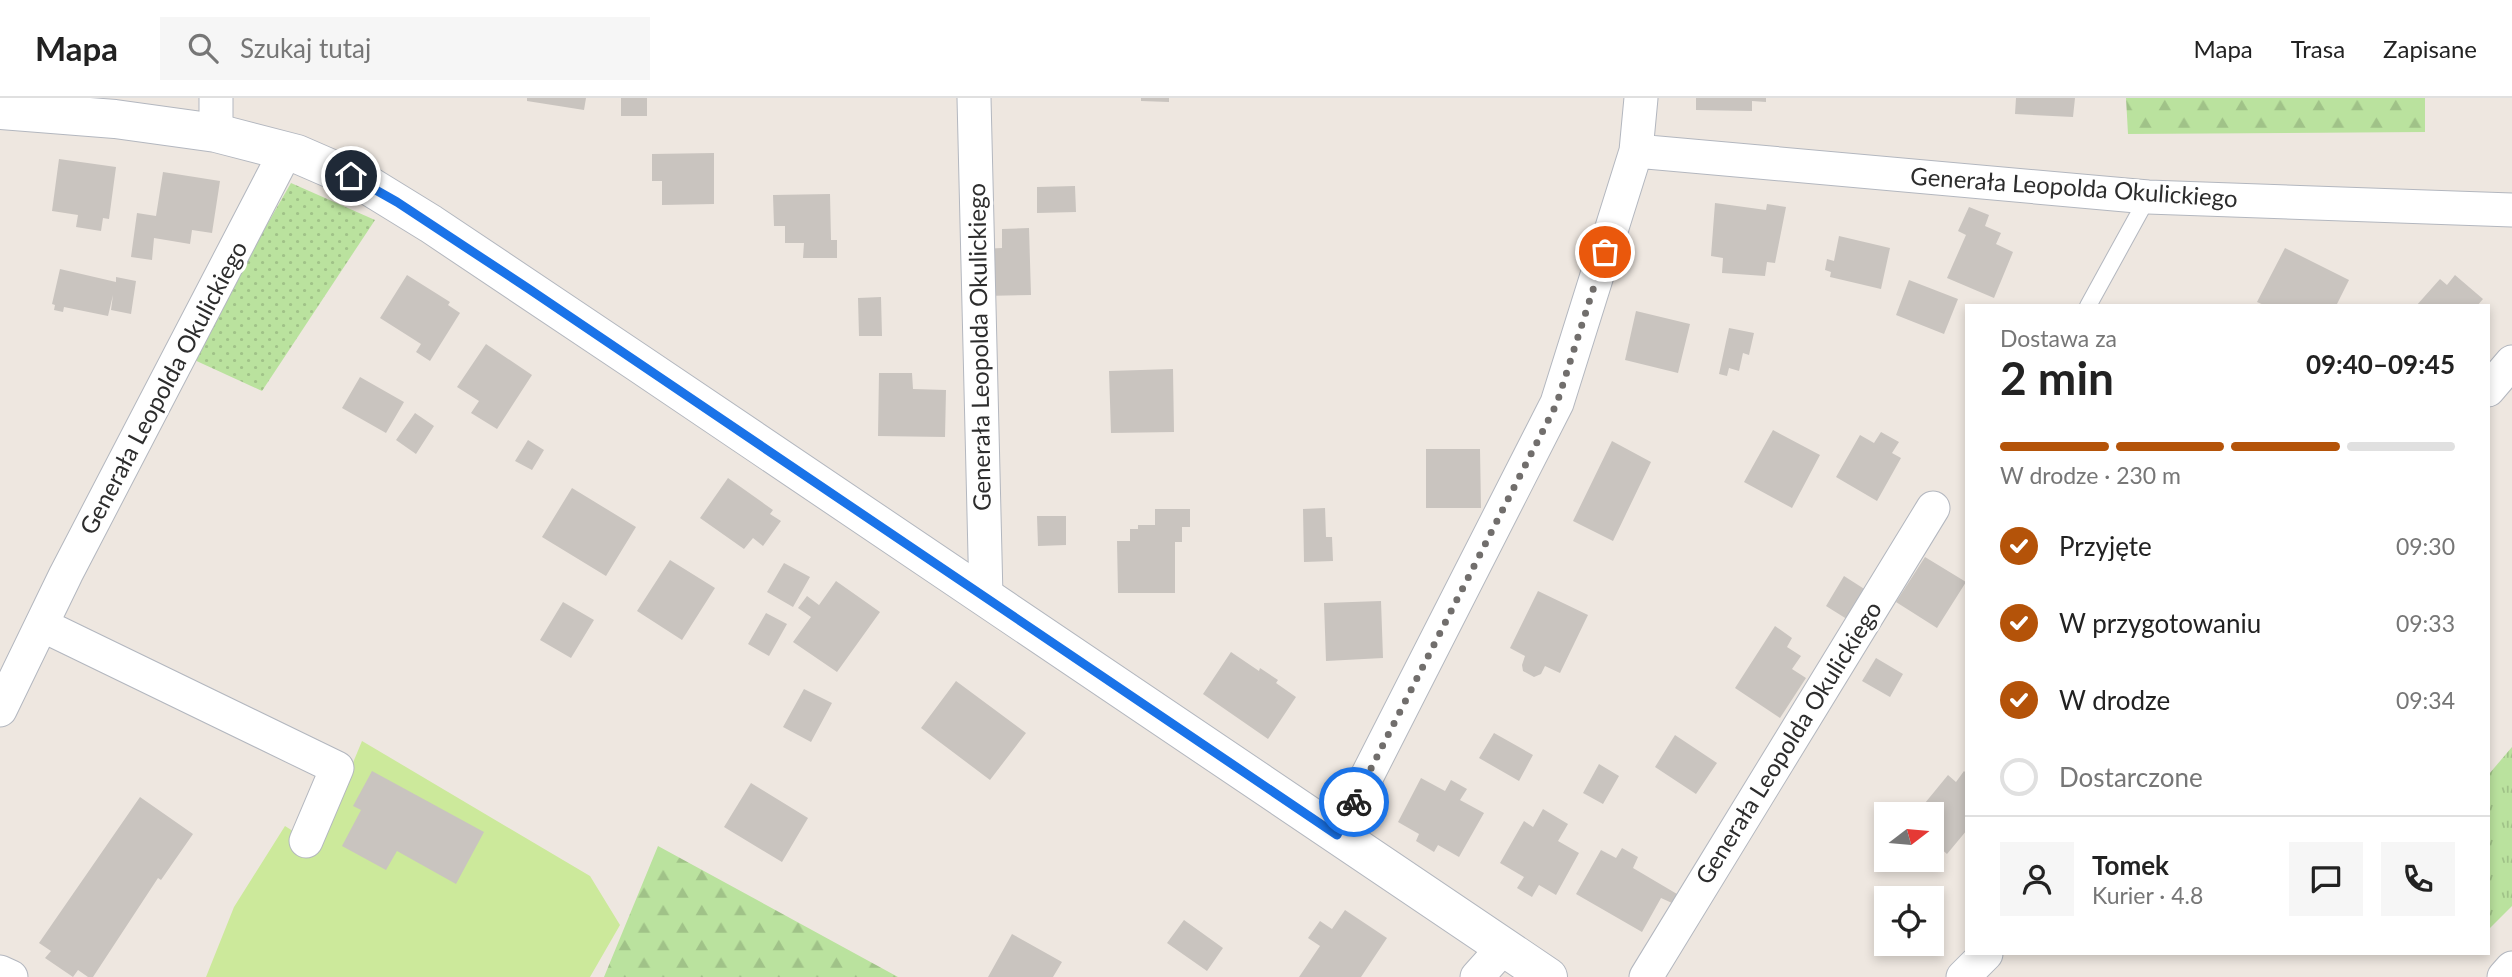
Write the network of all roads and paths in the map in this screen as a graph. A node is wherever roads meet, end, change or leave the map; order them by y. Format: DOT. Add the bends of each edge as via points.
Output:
graph roads {
  1 [pos="974,98"];
  2 [pos="1641,98"];
  3 [pos="69,107"];
  4 [pos="0,110"];
  5 [pos="216,115"];
  6 [pos="286,151"];
  7 [pos="1636,151"];
  8 [pos="2148,197"];
  9 [pos="2512,210"];
  10 [pos="2089,304"];
  11 [pos="2512,362"];
  12 [pos="2490,388"];
  13 [pos="1933,508"];
  14 [pos="986,597"];
  15 [pos="42,625"];
  16 [pos="0,710"];
  17 [pos="1337,835"];
  18 [pos="306,841"];
  19 [pos="1503,948"];
  20 [pos="1985,955"];
  21 [pos="2512,968"];
  22 [pos="0,972"];
  23 [pos="11,977"];
  24 [pos="1477,977"];
  25 [pos="1548,977"];
  26 [pos="1646,977"];
  27 [pos="1963,977"];
  28 [pos="2504,977"];
  1 -- 14 [label="street, Generała Leopolda Okulickiego"];
  2 -- 7 [label="street"];
  3 -- 4 [label="street"];
  3 -- 5 [label="street"];
  5 -- 6 [label="street"];
  6 -- 14 [label="street" via="351,176 397,202"];
  6 -- 15 [label="street, Generała Leopolda Okulickiego"];
  7 -- 8 [label="street, Generała Leopolda Okulickiego"];
  7 -- 17 [label="street" via="1557,403"];
  8 -- 9 [label="street, Generała Leopolda Okulickiego"];
  8 -- 10 [label="lane"];
  11 -- 12 [label="street"];
  13 -- 26 [label="street, Generała Leopolda Okulickiego"];
  14 -- 17 [label="street"];
  15 -- 16 [label="street, Generała Leopolda Okulickiego"];
  15 -- 18 [label="street" via="337,768"];
  17 -- 19 [label="street"];
  19 -- 24 [label="street"];
  19 -- 25 [label="street"];
  20 -- 27 [label="street"];
  21 -- 28 [label="street"];
  22 -- 23 [label="street"];
}
